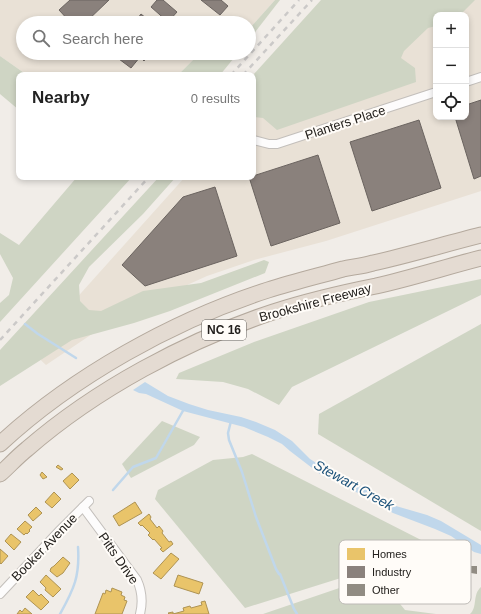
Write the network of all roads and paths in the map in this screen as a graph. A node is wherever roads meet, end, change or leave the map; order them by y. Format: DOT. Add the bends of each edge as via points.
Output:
graph roads {
  1 [pos="481,77"];
  2 [pos="469,81"];
  3 [pos="433,93"];
  4 [pos="256,141"];
  5 [pos="481,235"];
  6 [pos="481,258"];
  7 [pos="0,444"];
  8 [pos="0,474"];
  9 [pos="86,504"];
  10 [pos="0,594"];
  11 [pos="140,614"];
  1 -- 2 [label="street"];
  3 -- 4 [label="street, Planters Place" via="277,144"];
  5 -- 7 [label="highway, Brookshire Freeway / NC 16" via="306,279 191,320 154,338 83,380 34,415"];
  6 -- 8 [label="highway, Brookshire Freeway / NC 16" via="377,286 312,300 251,320 200,341 129,377 96,398 26,449"];
  9 -- 10 [label="street, Booker Avenue"];
  9 -- 11 [label="street, Pitts Drive" via="140,587"];
}
